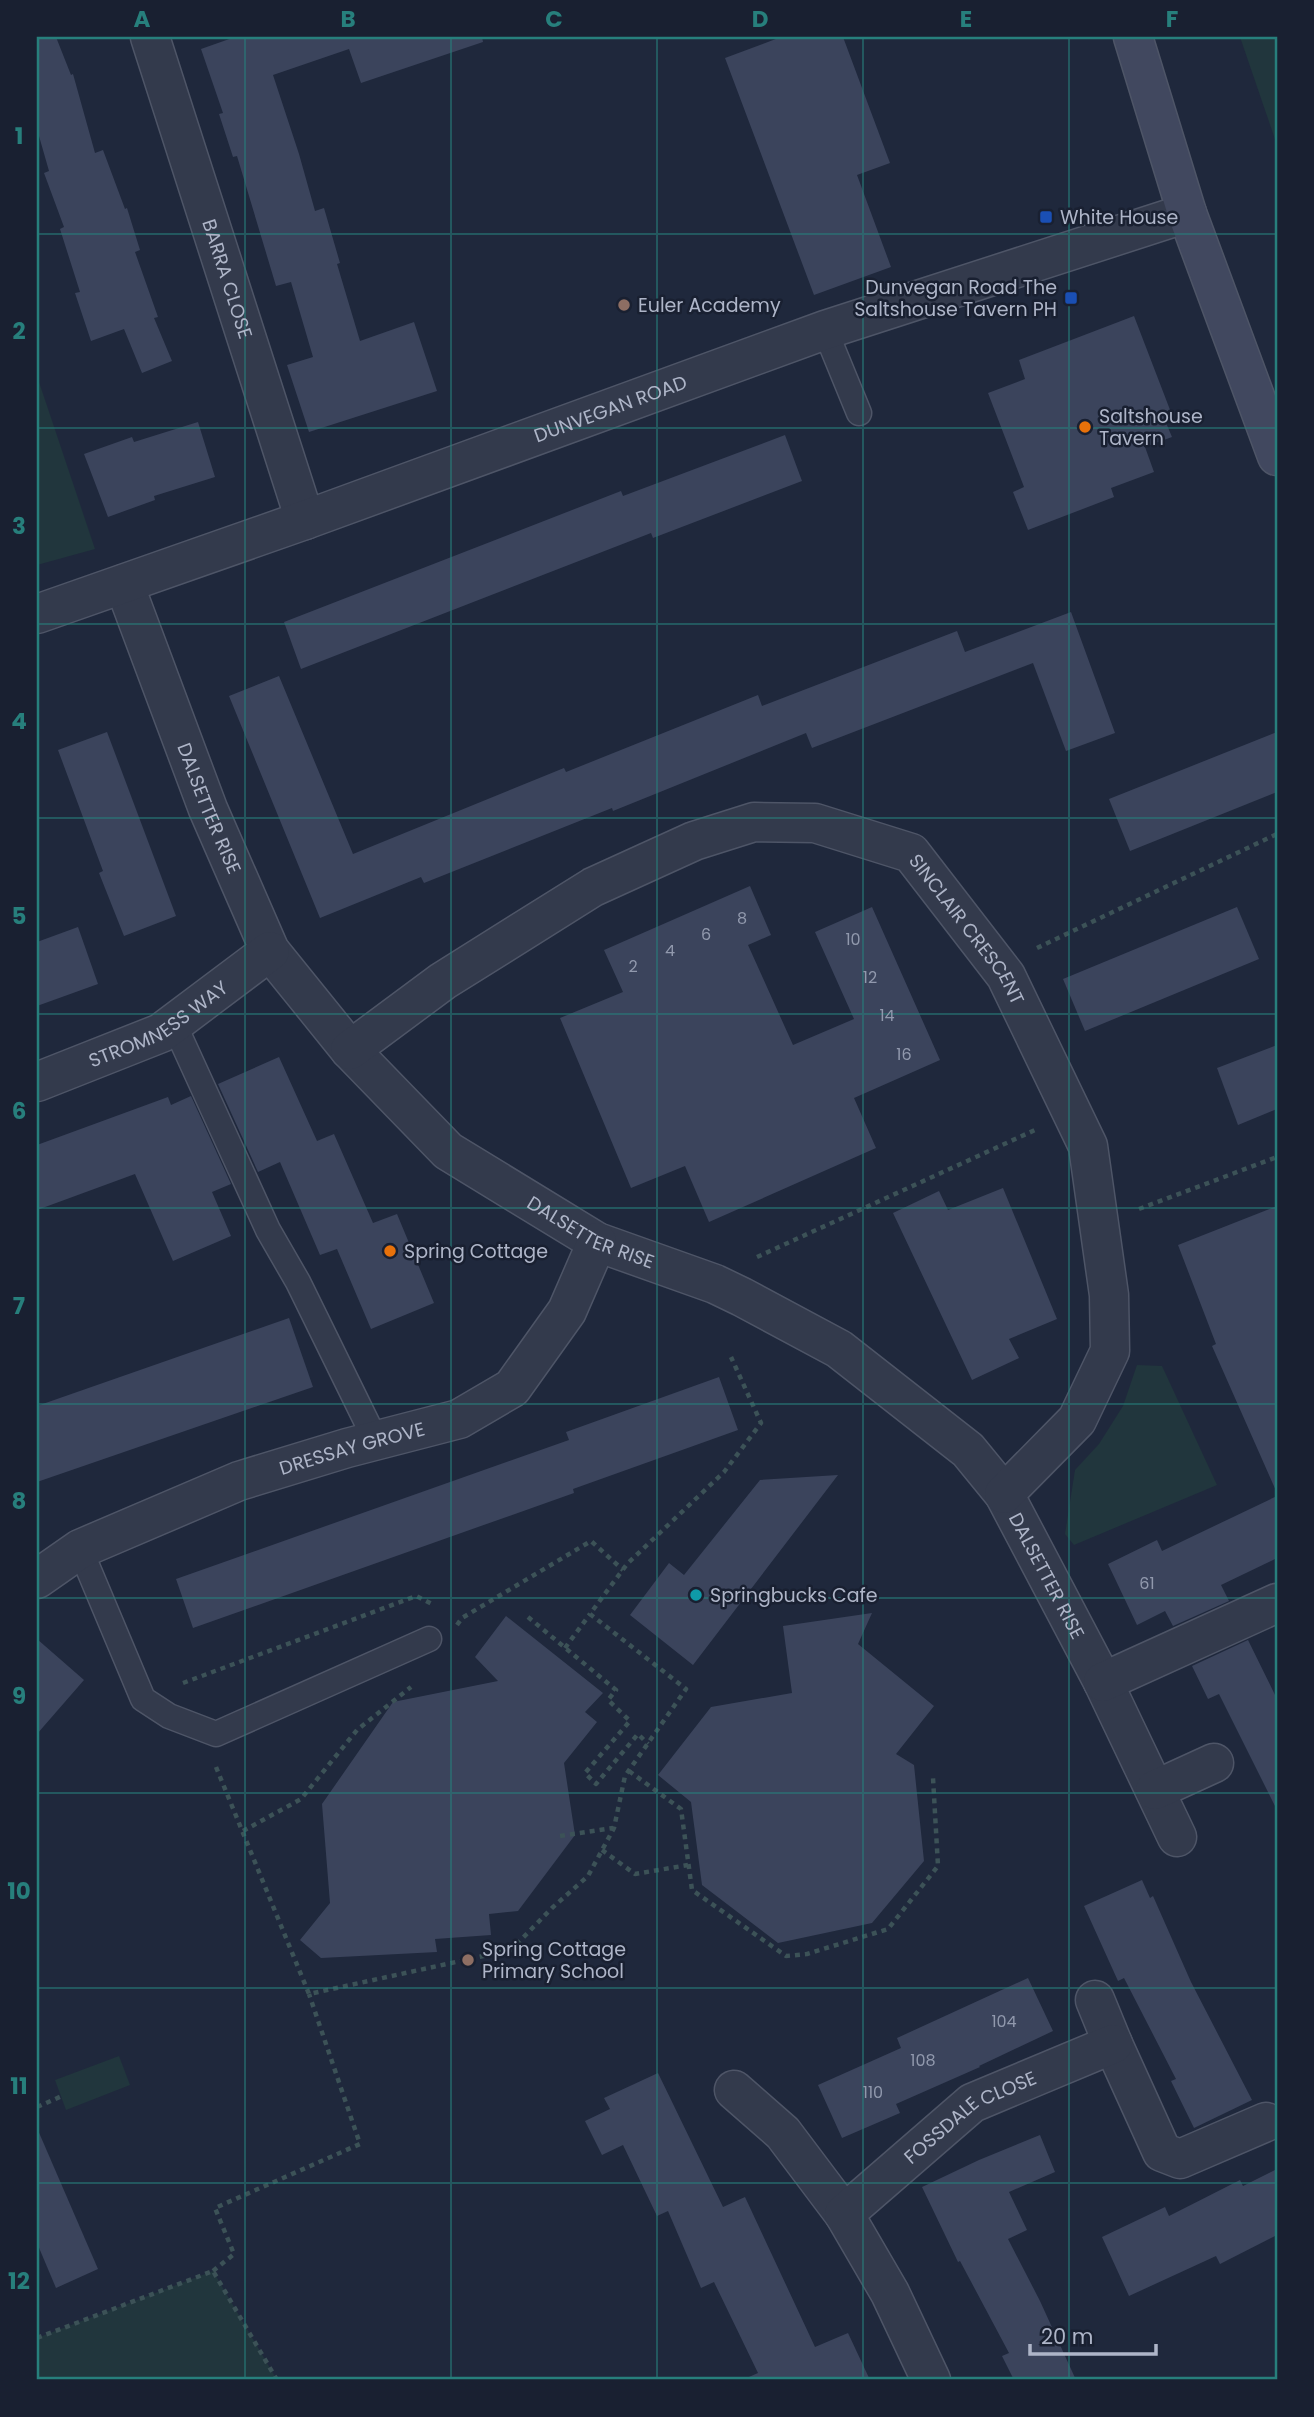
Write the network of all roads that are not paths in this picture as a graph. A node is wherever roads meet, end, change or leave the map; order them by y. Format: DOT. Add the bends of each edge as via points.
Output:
graph roads {
  1 [pos="150,37"];
  2 [pos="1133,37"];
  3 [pos="1186,213"];
  4 [pos="825,330"];
  5 [pos="859,413"];
  6 [pos="1277,456"];
  7 [pos="305,520"];
  8 [pos="124,584"];
  9 [pos="37,614"];
  10 [pos="270,951"];
  11 [pos="174,1024"];
  12 [pos="349,1050"];
  13 [pos="37,1082"];
  14 [pos="597,1242"];
  15 [pos="376,1441"];
  16 [pos="1004,1494"];
  17 [pos="80,1549"];
  18 [pos="37,1579"];
  19 [pos="1277,1603"];
  20 [pos="429,1639"];
  21 [pos="1103,1682"];
  22 [pos="1214,1763"];
  23 [pos="1155,1790"];
  24 [pos="1177,1837"];
  25 [pos="1095,2000"];
  26 [pos="1113,2044"];
  27 [pos="734,2090"];
  28 [pos="1266,2122"];
  29 [pos="844,2214"];
  30 [pos="931,2380"];
  1 -- 7 [label="street, BARRA CLOSE"];
  2 -- 3 [label="main road"];
  3 -- 4 [label="street, DUNVEGAN ROAD"];
  3 -- 6 [label="main road"];
  4 -- 5 [label="lane"];
  4 -- 7 [label="street, DUNVEGAN ROAD"];
  7 -- 8 [label="street, DUNVEGAN ROAD"];
  8 -- 9 [label="street, DUNVEGAN ROAD"];
  8 -- 10 [label="street, DALSETTER RISE" via="208,809"];
  10 -- 11 [label="street, STROMNESS WAY"];
  10 -- 12 [label="street, DALSETTER RISE"];
  11 -- 13 [label="street, STROMNESS WAY"];
  11 -- 15 [label="lane" via="268,1230"];
  12 -- 14 [label="street, DALSETTER RISE" via="448,1151"];
  12 -- 16 [label="street, SINCLAIR CRESCENT" via="443,981 593,887 694,841 754,822 815,823 911,853 1006,976 1088,1146 1109,1295 1110,1350 1077,1420"];
  14 -- 15 [label="street, DRESSAY GROVE" via="567,1311 513,1388 459,1419"];
  14 -- 16 [label="street, DALSETTER RISE" via="715,1284 839,1349 968,1450"];
  15 -- 17 [label="street, DRESSAY GROVE" via="239,1481"];
  16 -- 21 [label="street, DALSETTER RISE"];
  17 -- 18 [label="street, DRESSAY GROVE"];
  17 -- 20 [label="lane" via="143,1699 169,1716 216,1734"];
  19 -- 21 [label="street"];
  21 -- 23 [label="street, DALSETTER RISE"];
  22 -- 23 [label="street"];
  23 -- 24 [label="street, DALSETTER RISE"];
  25 -- 26 [label="street"];
  26 -- 28 [label="street" via="1162,2152 1180,2159"];
  26 -- 29 [label="street, FOSSDALE CLOSE" via="972,2103"];
  27 -- 29 [label="street" via="783,2133"];
  29 -- 30 [label="street" via="890,2293"];
}
